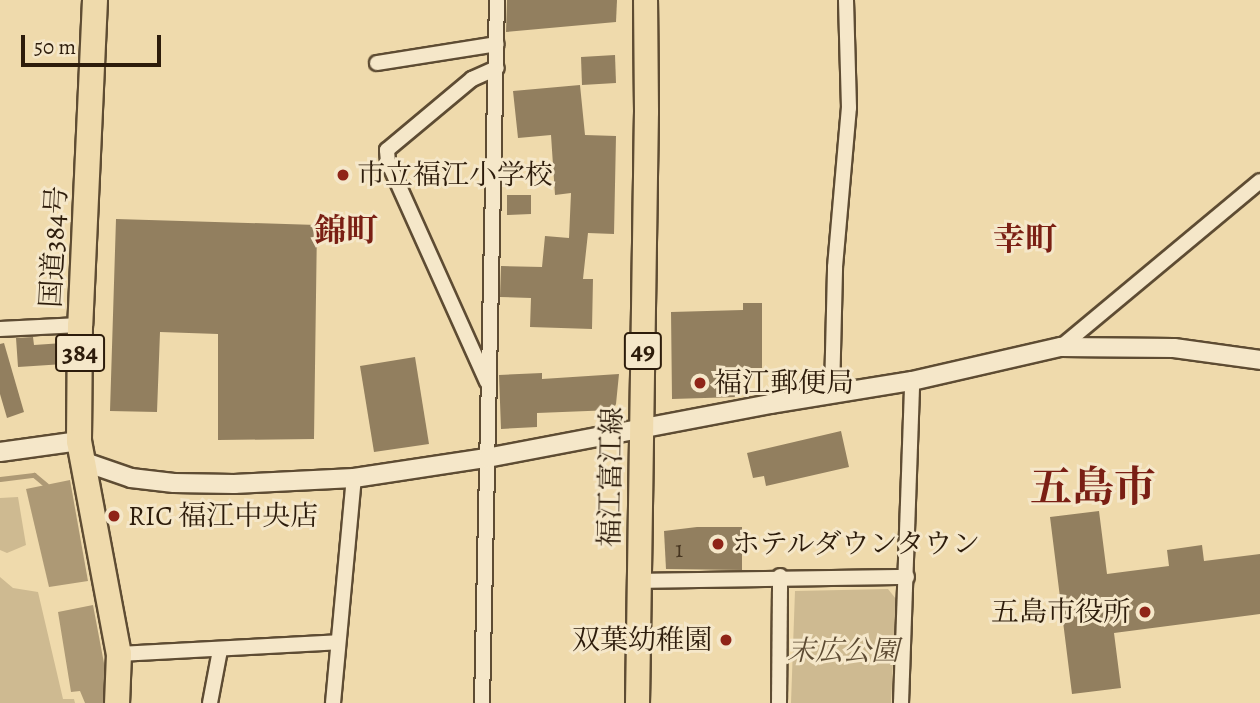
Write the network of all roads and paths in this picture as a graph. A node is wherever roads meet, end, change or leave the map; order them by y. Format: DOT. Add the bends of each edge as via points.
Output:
graph roads {
  1 [pos="96,0"];
  2 [pos="497,0"];
  3 [pos="645,0"];
  4 [pos="846,0"];
  5 [pos="497,44"];
  6 [pos="377,63"];
  7 [pos="497,68"];
  8 [pos="1260,181"];
  9 [pos="80,325"];
  10 [pos="0,330"];
  11 [pos="1061,346"];
  12 [pos="1260,360"];
  13 [pos="912,381"];
  14 [pos="489,386"];
  15 [pos="832,393"];
  16 [pos="642,429"];
  17 [pos="80,451"];
  18 [pos="0,452"];
  19 [pos="486,458"];
  20 [pos="354,478"];
  21 [pos="780,576"];
  22 [pos="907,577"];
  23 [pos="640,581"];
  24 [pos="338,642"];
  25 [pos="220,650"];
  26 [pos="119,654"];
  27 [pos="117,703"];
  28 [pos="210,703"];
  29 [pos="333,703"];
  30 [pos="482,703"];
  31 [pos="638,703"];
  32 [pos="779,703"];
  33 [pos="901,703"];
  1 -- 9 [label="highway, 国道384号 / 384"];
  2 -- 5 [label="street"];
  3 -- 16 [label="main road, 福江富江線 / 49"];
  4 -- 15 [label="street" via="849,108 835,267"];
  5 -- 6 [label="street"];
  5 -- 7 [label="street"];
  7 -- 14 [label="street"];
  7 -- 14 [label="street" via="472,79 387,150 388,162"];
  8 -- 11 [label="street"];
  9 -- 10 [label="street"];
  9 -- 17 [label="highway, 国道384号 / 384"];
  11 -- 12 [label="street" via="1174,348"];
  11 -- 13 [label="street"];
  13 -- 15 [label="street"];
  13 -- 22 [label="street"];
  14 -- 19 [label="street"];
  15 -- 16 [label="street"];
  16 -- 19 [label="street"];
  16 -- 23 [label="main road, 福江富江線 / 49"];
  17 -- 18 [label="street"];
  17 -- 20 [label="street" via="131,478 174,483"];
  17 -- 26 [label="highway, 国道384号 / 384"];
  19 -- 20 [label="street"];
  19 -- 30 [label="street"];
  20 -- 24 [label="street"];
  21 -- 22 [label="street"];
  21 -- 23 [label="street"];
  21 -- 32 [label="street"];
  22 -- 33 [label="street"];
  23 -- 31 [label="main road, 福江富江線 / 49"];
  24 -- 25 [label="street"];
  24 -- 29 [label="street"];
  25 -- 26 [label="street"];
  25 -- 28 [label="street"];
  26 -- 27 [label="highway, 国道384号 / 384"];
}
